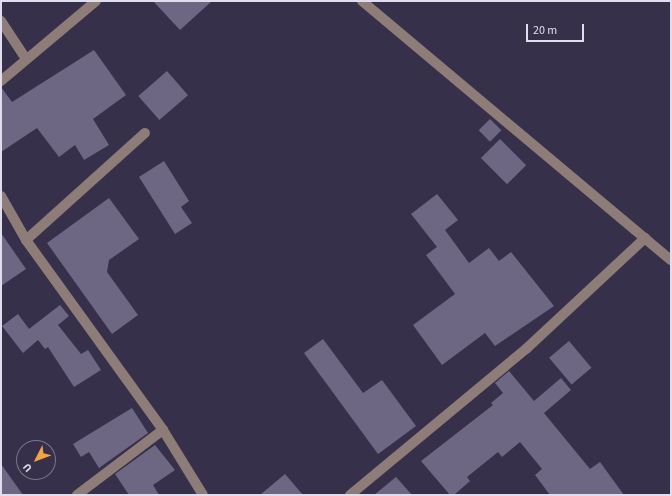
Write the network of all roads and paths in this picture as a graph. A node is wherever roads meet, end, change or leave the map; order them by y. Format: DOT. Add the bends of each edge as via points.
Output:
graph roads {
  1 [pos="96,1"];
  2 [pos="362,1"];
  3 [pos="1,21"];
  4 [pos="26,59"];
  5 [pos="1,81"];
  6 [pos="146,133"];
  7 [pos="1,196"];
  8 [pos="645,238"];
  9 [pos="26,240"];
  10 [pos="671,260"];
  11 [pos="163,430"];
  12 [pos="77,495"];
  13 [pos="203,495"];
  14 [pos="350,495"];
  1 -- 4 [label="street"];
  2 -- 8 [label="street"];
  3 -- 4 [label="street"];
  4 -- 5 [label="street"];
  6 -- 9 [label="street"];
  7 -- 9 [label="street"];
  8 -- 10 [label="street"];
  8 -- 14 [label="street" via="526,349"];
  9 -- 11 [label="street"];
  11 -- 12 [label="street"];
  11 -- 13 [label="street"];
}
